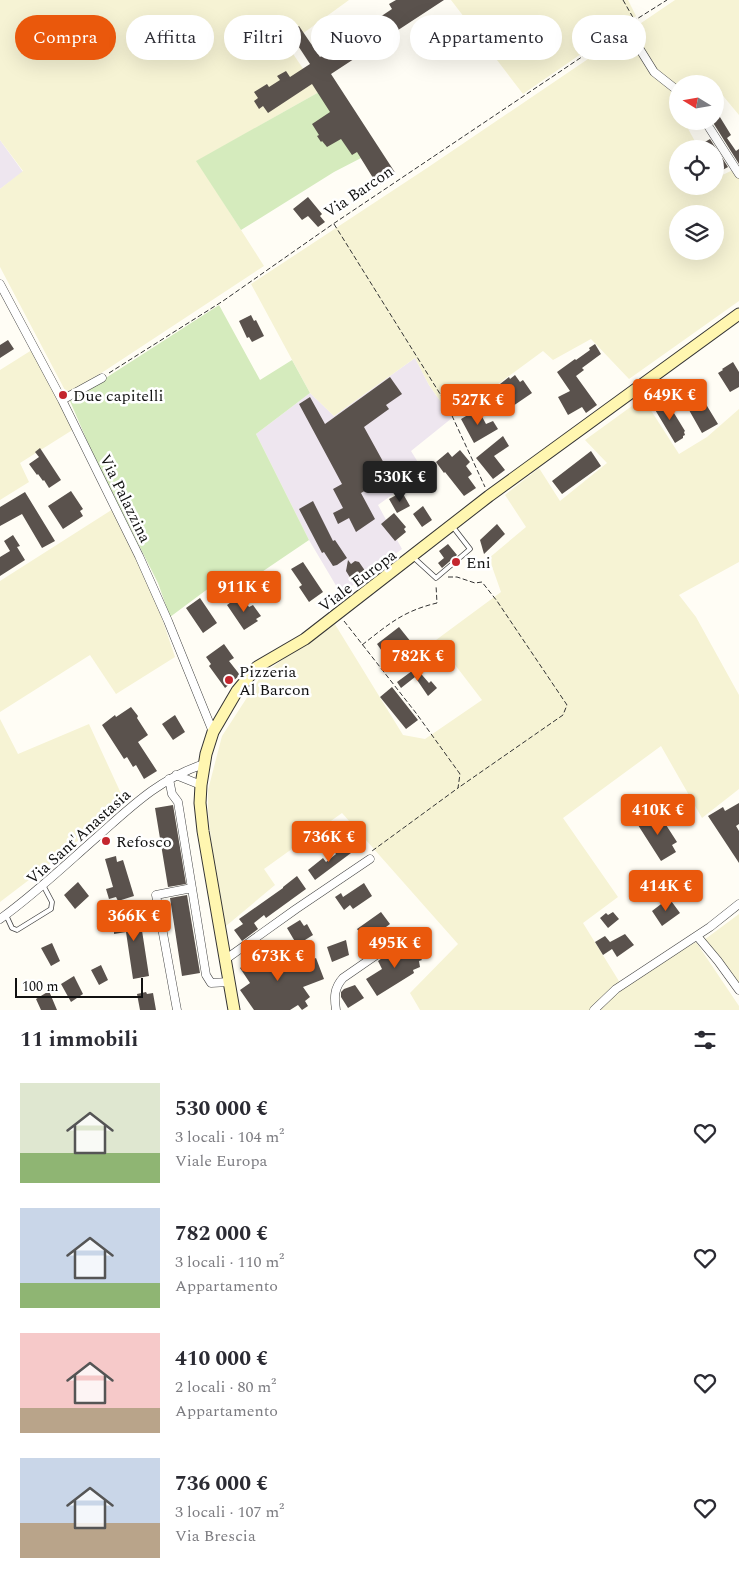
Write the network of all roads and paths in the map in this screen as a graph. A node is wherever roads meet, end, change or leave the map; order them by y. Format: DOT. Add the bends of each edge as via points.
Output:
graph roads {
  1 [pos="623,0"];
  2 [pos="667,0"];
  3 [pos="632,15"];
  4 [pos="644,15"];
  5 [pos="646,59"];
  6 [pos="577,60"];
  7 [pos="669,84"];
  8 [pos="711,130"];
  9 [pos="739,174"];
  10 [pos="333,224"];
  11 [pos="0,284"];
  12 [pos="739,314"];
  13 [pos="102,378"];
  14 [pos="62,400"];
  15 [pos="490,496"];
  16 [pos="452,526"];
  17 [pos="413,557"];
  18 [pos="436,578"];
  19 [pos="338,614"];
  20 [pos="362,645"];
  21 [pos="213,732"];
  22 [pos="204,764"];
  23 [pos="172,777"];
  24 [pos="201,785"];
  25 [pos="458,788"];
  26 [pos="370,859"];
  27 [pos="43,885"];
  28 [pos="192,888"];
  29 [pos="739,904"];
  30 [pos="3,917"];
  31 [pos="697,936"];
  32 [pos="398,940"];
  33 [pos="226,959"];
  34 [pos="229,982"];
  35 [pos="739,990"];
  36 [pos="177,1010"];
  37 [pos="234,1010"];
  38 [pos="336,1010"];
  39 [pos="594,1010"];
  1 -- 3 [label="path"];
  2 -- 4 [label="path, Via Barcon"];
  5 -- 7 [label="street" via="654,72"];
  6 -- 10 [label="path, Via Barcon"];
  8 -- 9 [label="street"];
  10 -- 13 [label="path, Via Barcon" via="223,301"];
  10 -- 15 [label="path" via="446,405"];
  11 -- 14 [label="street, Via Palazzina"];
  12 -- 15 [label="main road, Viale Europa"];
  13 -- 14 [label="street"];
  14 -- 21 [label="street, Via Palazzina" via="143,564"];
  15 -- 16 [label="main road, Viale Europa"];
  16 -- 17 [label="main road, Viale Europa"];
  16 -- 18 [label="lane" via="470,549"];
  17 -- 18 [label="lane"];
  17 -- 19 [label="main road, Viale Europa"];
  18 -- 20 [label="path" via="437,603 398,616"];
  18 -- 25 [label="path" via="457,577 482,582 567,705 563,715"];
  19 -- 20 [label="path"];
  19 -- 21 [label="main road, Viale Europa" via="305,639 257,667 237,691"];
  20 -- 25 [label="path" via="460,774"];
  21 -- 22 [label="main road, Viale Europa"];
  22 -- 23 [label="street, Via Sant'Anastasia"];
  22 -- 24 [label="main road, Viale Europa"];
  23 -- 24 [label="street"];
  23 -- 27 [label="street, Via Sant'Anastasia" via="139,799"];
  23 -- 28 [label="street" via="172,794 178,802"];
  24 -- 33 [label="main road, Viale Europa" via="203,831"];
  25 -- 26 [label="path" via="373,850"];
  26 -- 33 [label="street"];
  27 -- 30 [label="street, Via Sant'Anastasia"];
  27 -- 30 [label="lane" via="52,902 51,909 17,930"];
  28 -- 34 [label="street" via="206,974 211,983"];
  28 -- 36 [label="street" via="156,895"];
  29 -- 31 [label="street"];
  31 -- 35 [label="street"];
  31 -- 39 [label="street" via="616,990"];
  32 -- 38 [label="street" via="338,983 334,996"];
  33 -- 34 [label="main road, Viale Europa"];
  34 -- 37 [label="main road, Viale Europa"];
}
